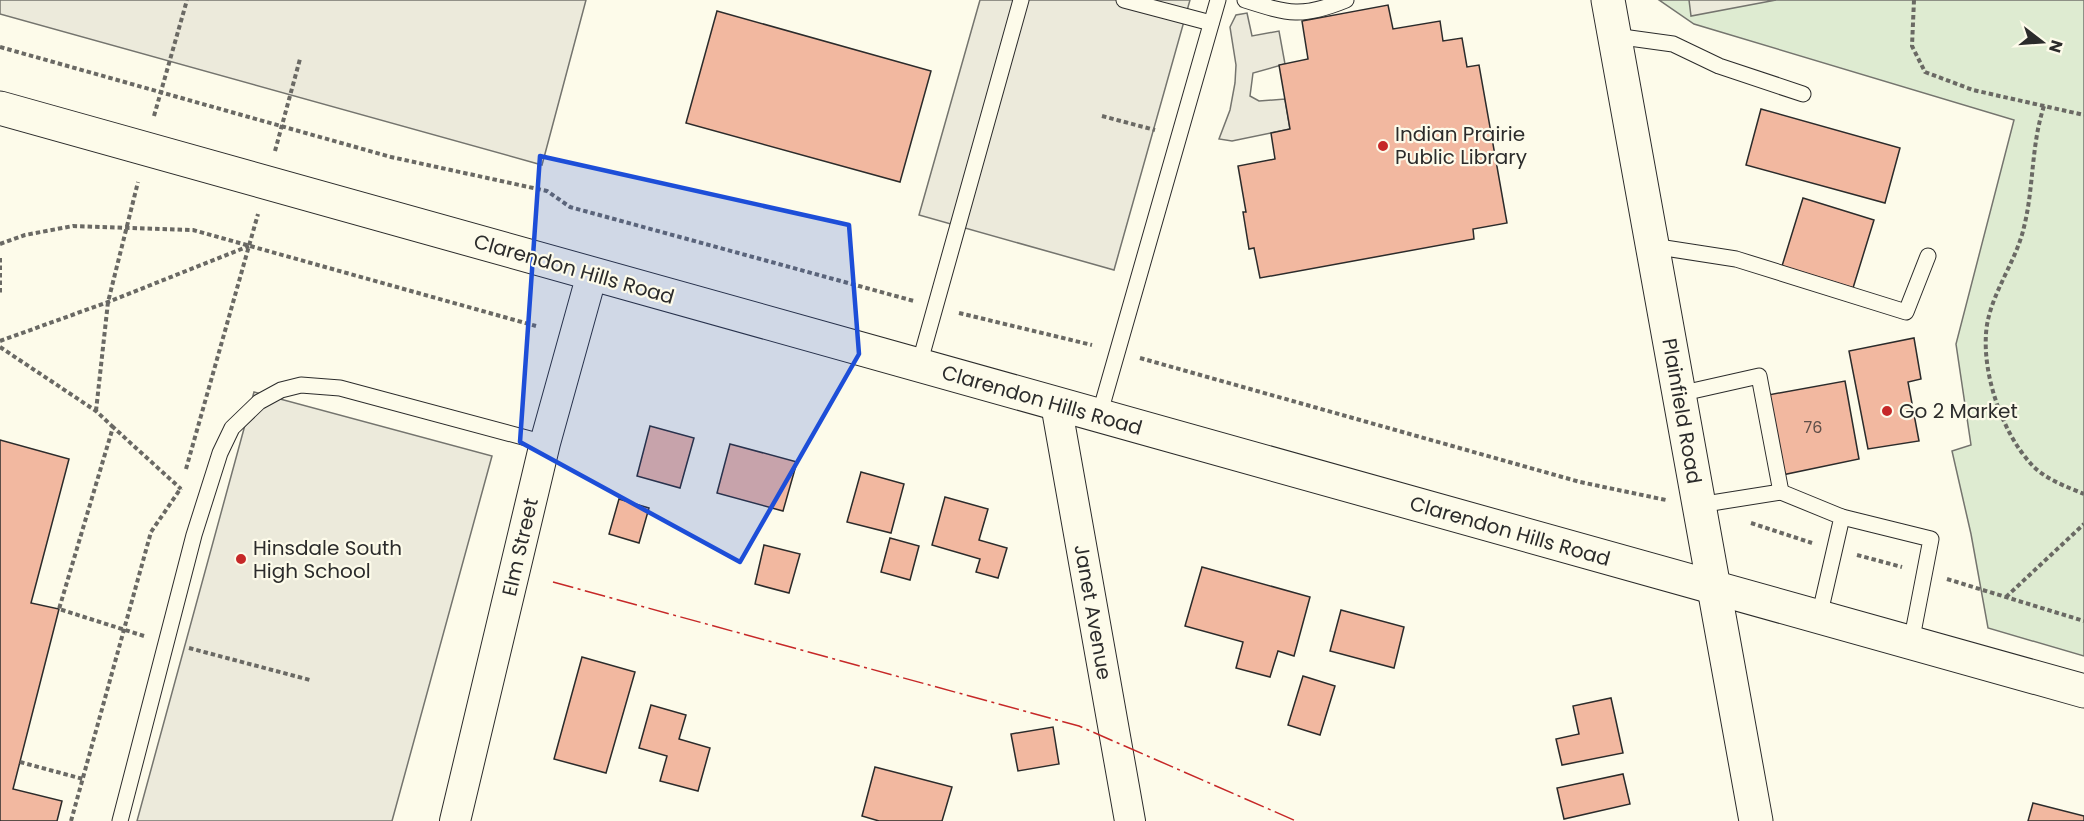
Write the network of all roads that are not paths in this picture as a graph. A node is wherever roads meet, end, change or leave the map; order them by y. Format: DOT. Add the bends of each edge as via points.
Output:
graph roads {
  1 [pos="1021,0"];
  2 [pos="1124,0"];
  3 [pos="1218,0"];
  4 [pos="1245,0"];
  5 [pos="1346,0"];
  6 [pos="1608,0"];
  7 [pos="1211,23"];
  8 [pos="1615,36"];
  9 [pos="1803,94"];
  10 [pos="0,108"];
  11 [pos="1652,246"];
  12 [pos="1928,256"];
  13 [pos="592,274"];
  14 [pos="918,365"];
  15 [pos="1679,394"];
  16 [pos="1056,404"];
  17 [pos="1099,416"];
  18 [pos="545,443"];
  19 [pos="1780,492"];
  20 [pos="1699,505"];
  21 [pos="1842,517"];
  22 [pos="1714,588"];
  23 [pos="1819,617"];
  24 [pos="1911,643"];
  25 [pos="2084,691"];
  26 [pos="120,821"];
  27 [pos="455,821"];
  28 [pos="1130,821"];
  29 [pos="1756,821"];
  1 -- 14 [label="lane"];
  2 -- 7 [label="lane"];
  3 -- 7 [label="lane"];
  4 -- 5 [label="lane" via="1289,14 1327,8"];
  6 -- 8 [label="street, Plainfield Road"];
  7 -- 17 [label="lane"];
  8 -- 9 [label="lane" via="1672,44 1719,66"];
  8 -- 11 [label="street, Plainfield Road"];
  10 -- 13 [label="street, Clarendon Hills Road"];
  11 -- 12 [label="lane" via="1736,259 1906,312"];
  11 -- 15 [label="street, Plainfield Road"];
  13 -- 14 [label="street, Clarendon Hills Road"];
  13 -- 18 [label="street, Elm Street"];
  14 -- 16 [label="street, Clarendon Hills Road"];
  15 -- 19 [label="lane" via="1759,376"];
  15 -- 20 [label="street, Plainfield Road"];
  16 -- 17 [label="street, Clarendon Hills Road"];
  16 -- 28 [label="street, Janet Avenue"];
  17 -- 22 [label="street, Clarendon Hills Road"];
  18 -- 26 [label="lane" via="340,388 301,385 259,402 232,428 220,453 194,535"];
  18 -- 27 [label="street, Elm Street"];
  19 -- 20 [label="lane"];
  19 -- 21 [label="lane"];
  20 -- 22 [label="street, Plainfield Road"];
  21 -- 23 [label="lane"];
  21 -- 24 [label="lane" via="1931,539"];
  22 -- 23 [label="street, Clarendon Hills Road"];
  22 -- 29 [label="street, Plainfield Road"];
  23 -- 24 [label="street, Clarendon Hills Road"];
  24 -- 25 [label="street, Clarendon Hills Road"];
}
